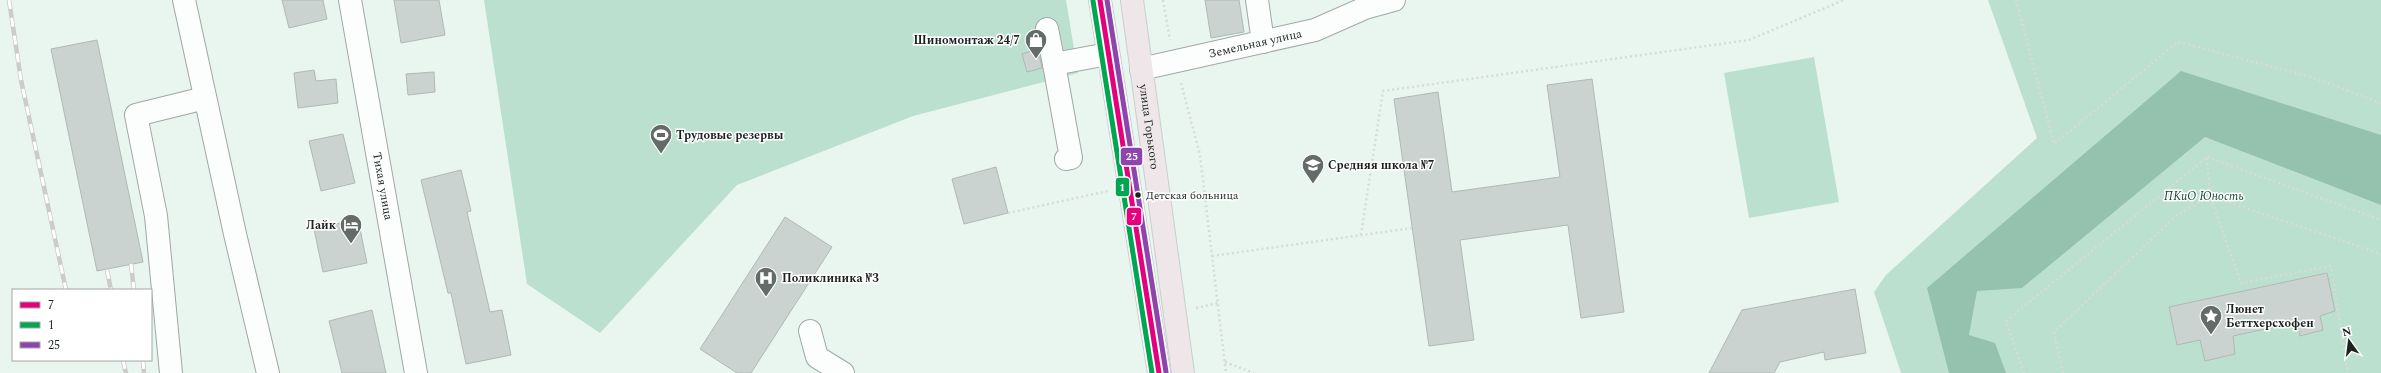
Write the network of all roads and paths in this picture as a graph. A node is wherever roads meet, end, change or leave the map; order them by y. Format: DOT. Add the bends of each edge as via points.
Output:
graph roads {
  1 [pos="184,0"];
  2 [pos="350,0"];
  3 [pos="1100,0"];
  4 [pos="1132,0"];
  5 [pos="1163,0"];
  6 [pos="1257,0"];
  7 [pos="1394,0"];
  8 [pos="1844,0"];
  9 [pos="2016,0"];
  10 [pos="1365,4"];
  11 [pos="1047,29"];
  12 [pos="1263,42"];
  13 [pos="1108,54"];
  14 [pos="1173,62"];
  15 [pos="1054,64"];
  16 [pos="1141,69"];
  17 [pos="205,98"];
  18 [pos="2381,103"];
  19 [pos="2207,157"];
  20 [pos="1066,159"];
  21 [pos="1113,190"];
  22 [pos="2210,196"];
  23 [pos="1008,213"];
  24 [pos="2381,220"];
  25 [pos="1412,228"];
  26 [pos="1361,235"];
  27 [pos="2381,254"];
  28 [pos="1212,256"];
  29 [pos="810,331"];
  30 [pos="1225,362"];
  31 [pos="1184,372"];
  32 [pos="171,373"];
  33 [pos="268,373"];
  34 [pos="416,373"];
  35 [pos="843,373"];
  36 [pos="1157,373"];
  37 [pos="1226,373"];
  38 [pos="1254,373"];
  39 [pos="2024,373"];
  40 [pos="2062,373"];
  41 [pos="2348,373"];
  1 -- 17 [label="street"];
  2 -- 34 [label="street, Тихая улица"];
  3 -- 13 [label="main road"];
  4 -- 16 [label="main road, улица Горького"];
  5 -- 14 [label="path"];
  6 -- 12 [label="street"];
  7 -- 10 [label="street, Земельная улица"];
  8 -- 26 [label="path" via="1748,40 1383,91"];
  9 -- 18 [label="path" via="2054,144 2178,42 2311,77"];
  10 -- 12 [label="street, Земельная улица" via="1315,30"];
  11 -- 15 [label="street"];
  12 -- 14 [label="street, Земельная улица"];
  13 -- 15 [label="street"];
  13 -- 36 [label="main road"];
  14 -- 16 [label="street, Земельная улица"];
  14 -- 28 [label="path" via="1184,92 1200,156"];
  15 -- 20 [label="street" via="1071,158"];
  16 -- 31 [label="main road, улица Горького"];
  17 -- 32 [label="street" via="136,115 156,216"];
  17 -- 33 [label="street"];
  19 -- 22 [label="path"];
  19 -- 24 [label="path"];
  19 -- 39 [label="path" via="2006,322"];
  21 -- 23 [label="path"];
  22 -- 27 [label="path"];
  22 -- 40 [label="path" via="2177,215 2054,332"];
  22 -- 41 [label="path" via="2241,282 2332,266"];
  25 -- 26 [label="path"];
  26 -- 28 [label="path"];
  28 -- 30 [label="path"];
  29 -- 35 [label="street" via="817,357"];
  30 -- 37 [label="path"];
  30 -- 38 [label="path"];
  31 -- 36 [label="main road"];
}
